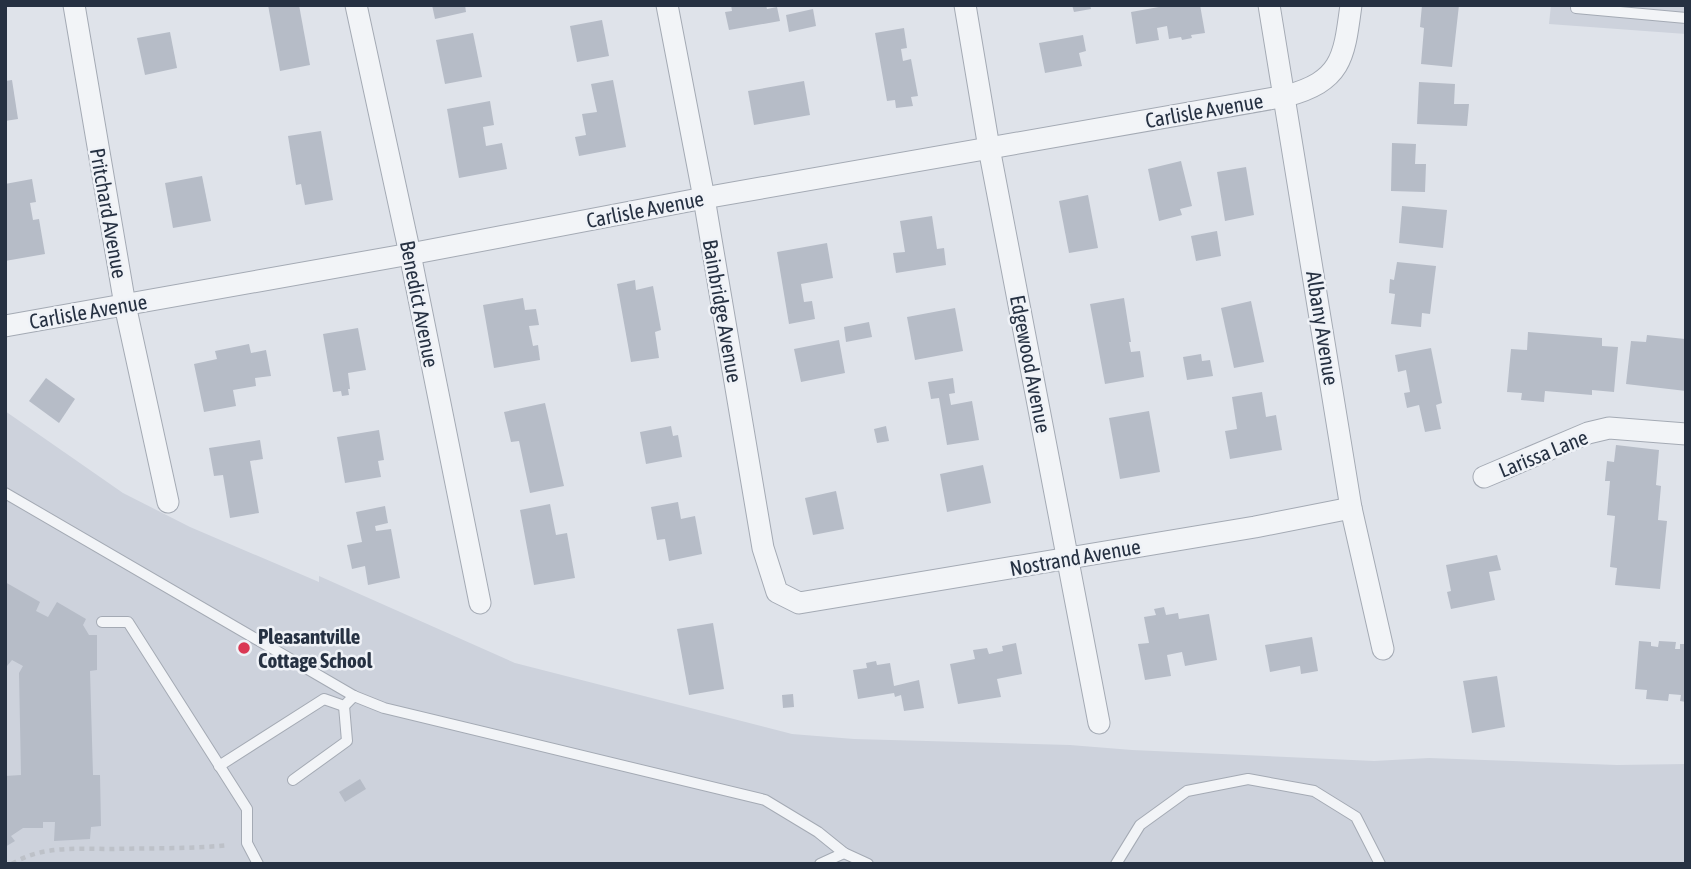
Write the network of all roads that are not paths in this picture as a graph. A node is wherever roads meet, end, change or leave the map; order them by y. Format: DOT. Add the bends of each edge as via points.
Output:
graph roads {
  1 [pos="74,5"];
  2 [pos="356,5"];
  3 [pos="667,5"];
  4 [pos="965,5"];
  5 [pos="1269,5"];
  6 [pos="1351,5"];
  7 [pos="1576,5"];
  8 [pos="1686,18"];
  9 [pos="1286,96"];
  10 [pos="989,148"];
  11 [pos="704,198"];
  12 [pos="410,254"];
  13 [pos="125,305"];
  14 [pos="5,326"];
  15 [pos="1686,434"];
  16 [pos="1484,477"];
  17 [pos="5,493"];
  18 [pos="168,502"];
  19 [pos="1351,508"];
  20 [pos="1069,557"];
  21 [pos="480,603"];
  22 [pos="799,603"];
  23 [pos="102,622"];
  24 [pos="1383,649"];
  25 [pos="354,696"];
  26 [pos="344,706"];
  27 [pos="1099,723"];
  28 [pos="219,766"];
  29 [pos="293,780"];
  30 [pos="844,853"];
  31 [pos="258,864"];
  32 [pos="820,864"];
  33 [pos="868,864"];
  34 [pos="1116,864"];
  35 [pos="1380,864"];
  1 -- 13 [label="street, Pritchard Avenue"];
  2 -- 12 [label="street, Benedict Avenue"];
  3 -- 11 [label="street, Bainbridge Avenue"];
  4 -- 10 [label="street, Edgewood Avenue"];
  5 -- 9 [label="street, Albany Avenue"];
  6 -- 9 [label="street, Carlisle Avenue" via="1338,65 1314,87"];
  7 -- 8 [label="lane"];
  9 -- 10 [label="street, Carlisle Avenue"];
  9 -- 19 [label="street, Albany Avenue"];
  10 -- 11 [label="street, Carlisle Avenue"];
  10 -- 20 [label="street, Edgewood Avenue"];
  11 -- 12 [label="street, Carlisle Avenue"];
  11 -- 22 [label="street, Bainbridge Avenue" via="763,548 777,592"];
  12 -- 13 [label="street, Carlisle Avenue"];
  12 -- 21 [label="street, Benedict Avenue"];
  13 -- 14 [label="street, Carlisle Avenue"];
  13 -- 18 [label="street, Pritchard Avenue"];
  15 -- 16 [label="street, Larissa Lane" via="1609,428"];
  17 -- 25 [label="lane"];
  19 -- 20 [label="street, Nostrand Avenue"];
  19 -- 24 [label="street, Albany Avenue"];
  20 -- 22 [label="street, Nostrand Avenue"];
  20 -- 27 [label="street, Edgewood Avenue"];
  23 -- 28 [label="lane" via="128,622"];
  25 -- 26 [label="lane"];
  25 -- 30 [label="lane" via="384,708 765,800"];
  26 -- 28 [label="lane" via="324,699"];
  26 -- 29 [label="lane" via="347,741"];
  28 -- 31 [label="lane" via="247,809 247,843"];
  30 -- 32 [label="lane"];
  30 -- 33 [label="lane"];
  34 -- 35 [label="lane" via="1140,825 1187,791 1248,779 1314,791 1356,817"];
}
